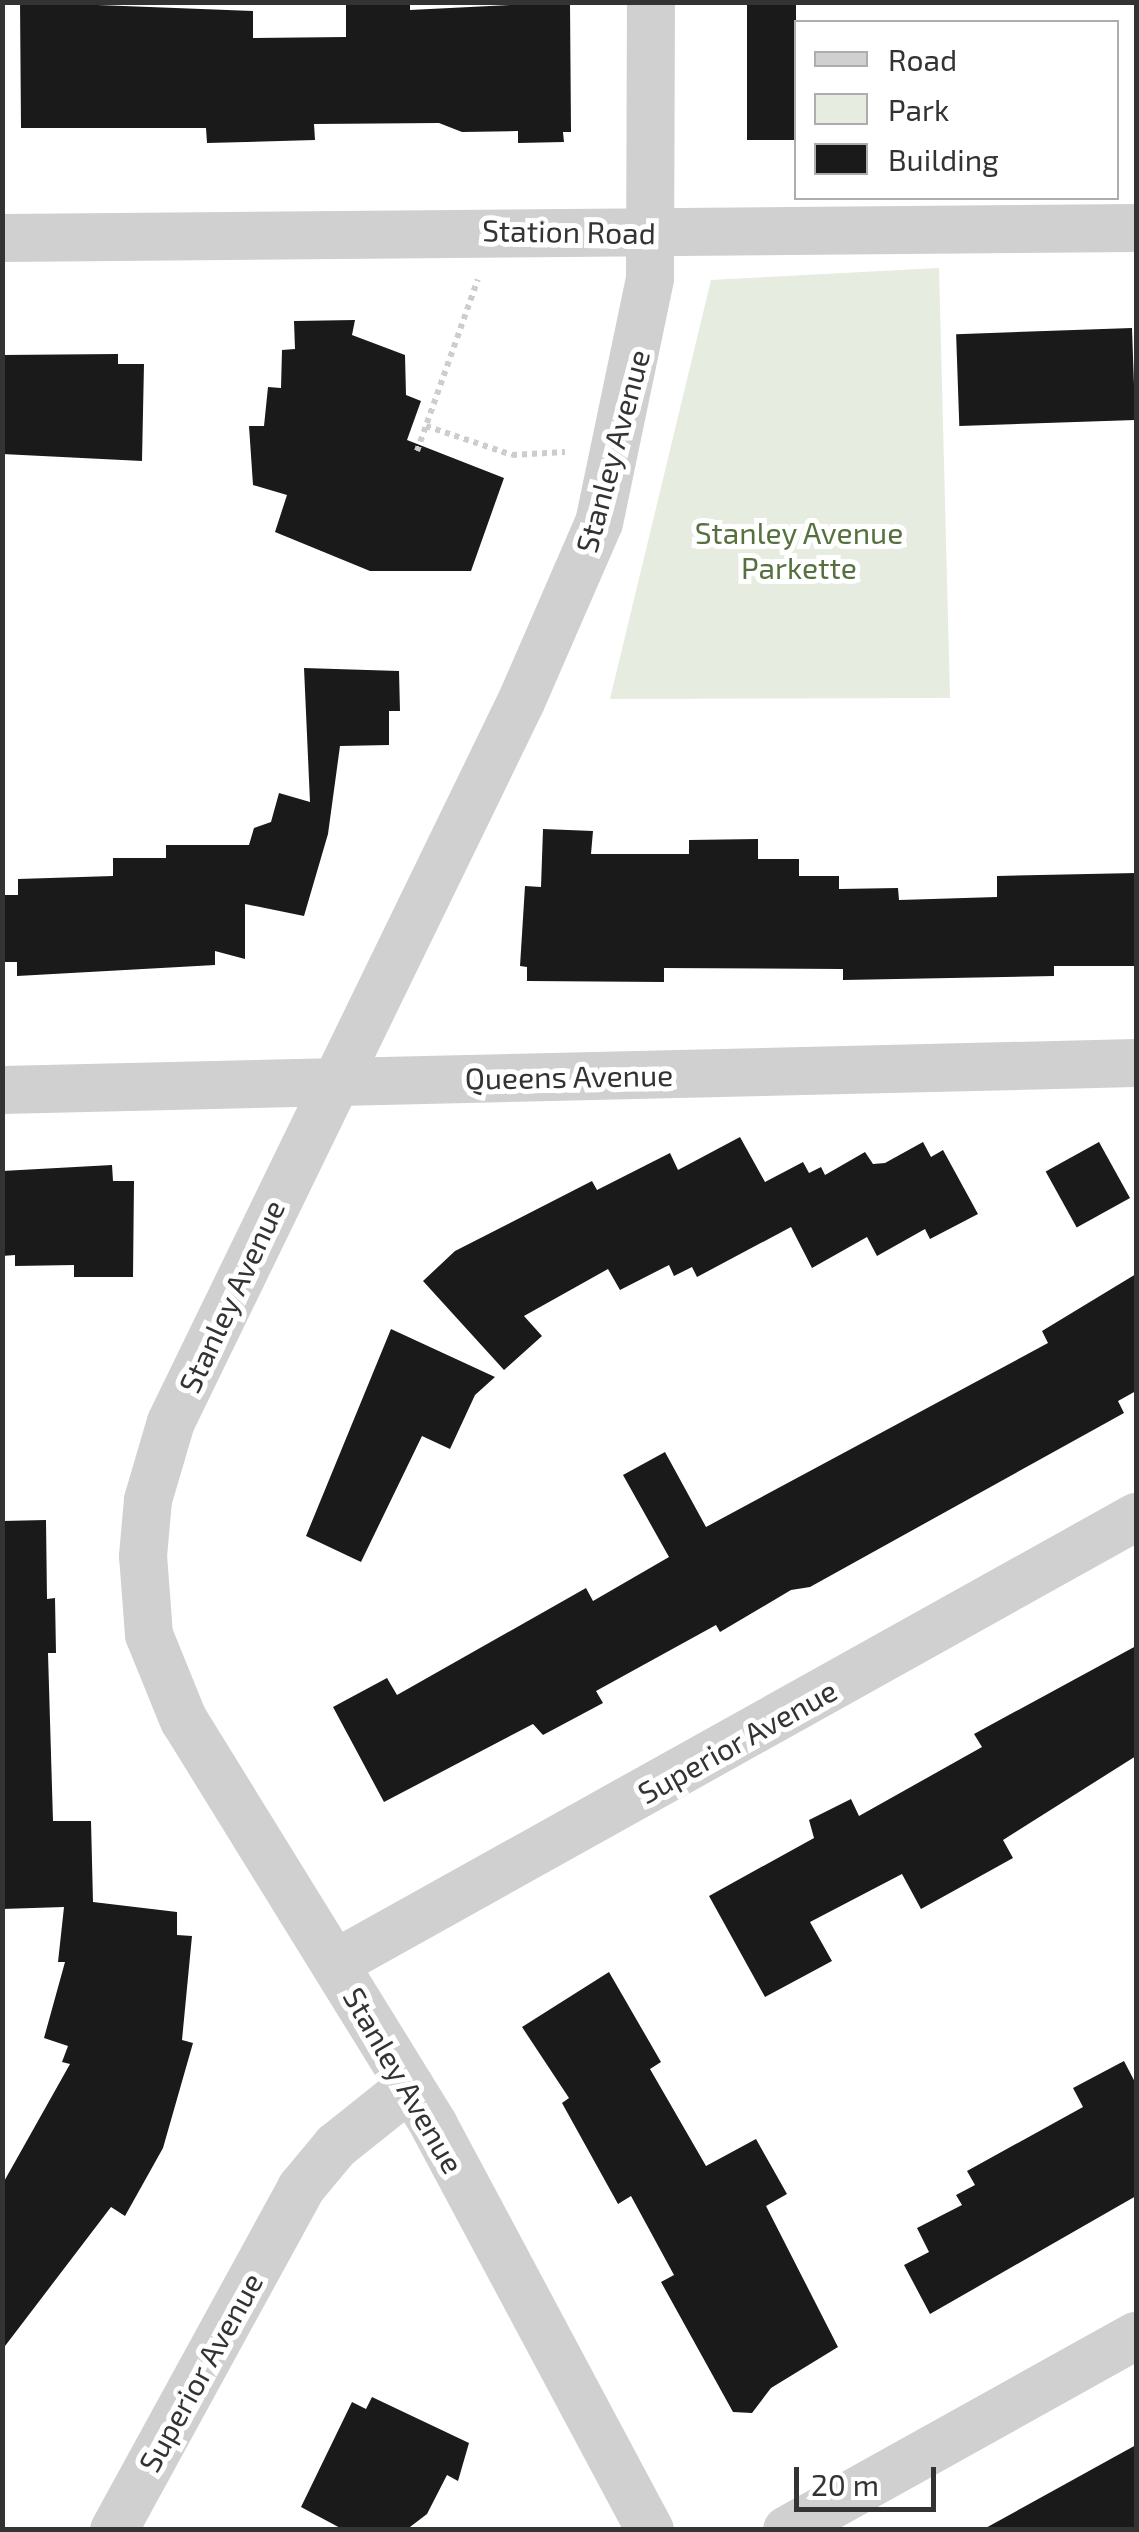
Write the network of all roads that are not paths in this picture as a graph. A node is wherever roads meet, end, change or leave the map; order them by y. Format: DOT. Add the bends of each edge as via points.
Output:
graph roads {
  1 [pos="650,2"];
  2 [pos="1136,228"];
  3 [pos="652,233"];
  4 [pos="2,238"];
  5 [pos="1136,1063"];
  6 [pos="334,1083"];
  7 [pos="2,1090"];
  8 [pos="1136,1517"];
  9 [pos="336,1964"];
  10 [pos="410,2087"];
  11 [pos="1136,2336"];
  12 [pos="114,2530"];
  13 [pos="650,2530"];
  14 [pos="786,2530"];
  1 -- 3 [label="street, Stanley Avenue"];
  2 -- 3 [label="street, Station Road"];
  3 -- 4 [label="street, Station Road" via="477,228"];
  3 -- 6 [label="street, Stanley Avenue" via="641,348 616,453 567,602"];
  5 -- 6 [label="street, Queens Avenue"];
  6 -- 7 [label="street, Queens Avenue"];
  6 -- 9 [label="street, Stanley Avenue" via="171,1422 152,1482 143,1556 149,1635 184,1721"];
  8 -- 9 [label="street, Superior Avenue"];
  9 -- 10 [label="street, Stanley Avenue"];
  10 -- 12 [label="street, Superior Avenue" via="336,2146 301,2188"];
  10 -- 13 [label="street, Stanley Avenue"];
  11 -- 14 [label="street"];
}
